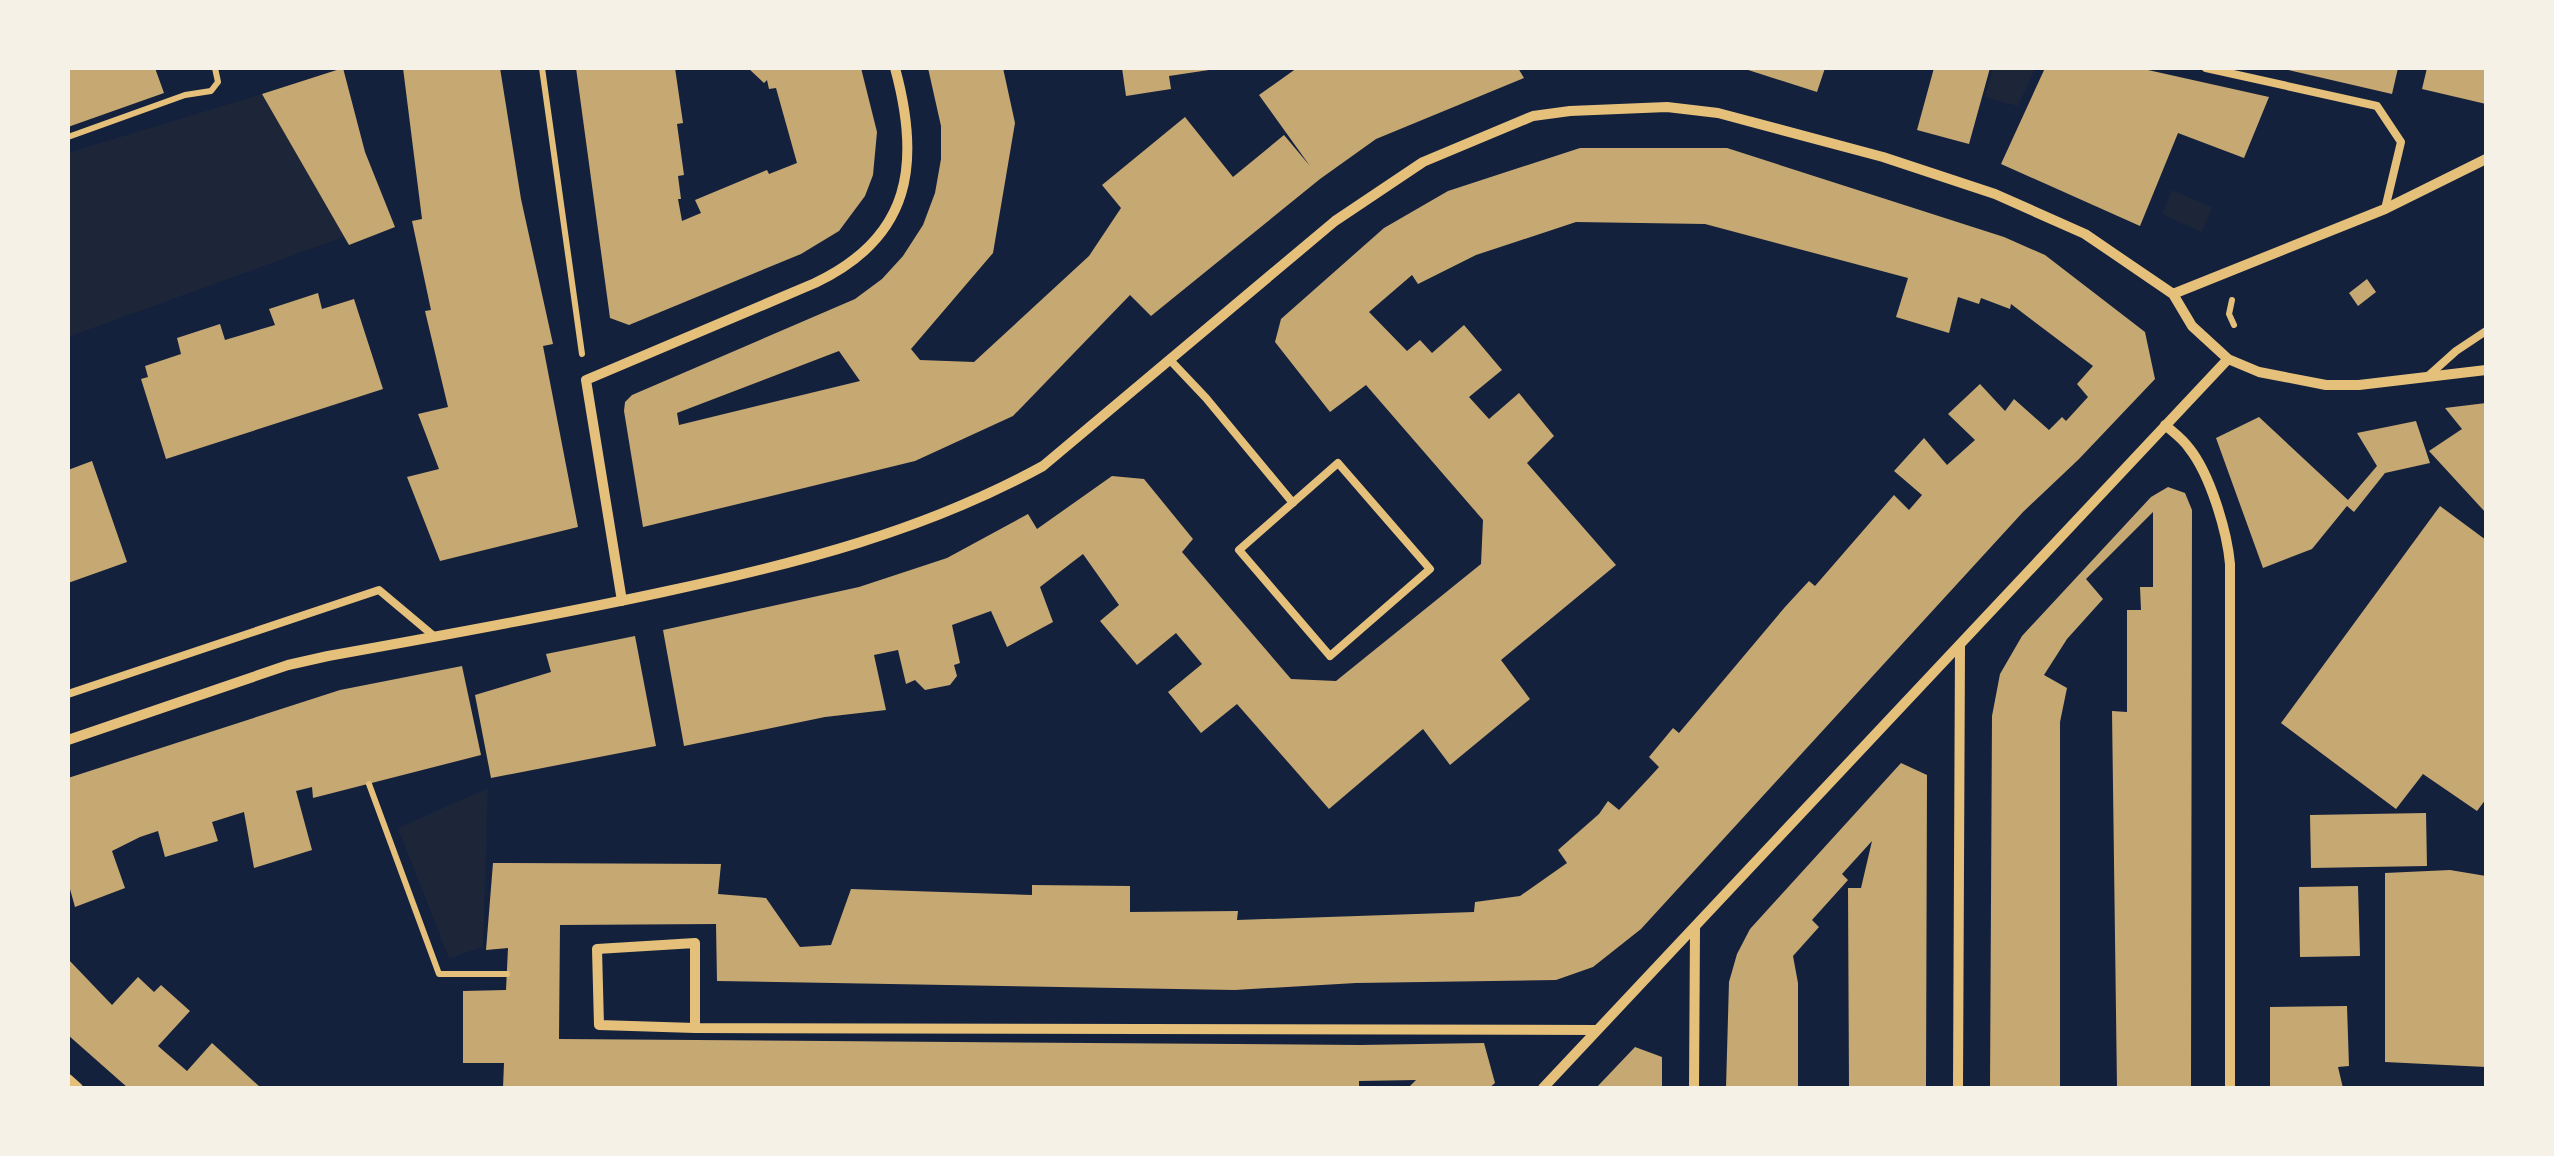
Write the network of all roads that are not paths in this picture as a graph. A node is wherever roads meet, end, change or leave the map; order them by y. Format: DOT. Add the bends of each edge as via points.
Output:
graph roads {
  1 [pos="894,68"];
  2 [pos="2206,68"];
  3 [pos="2486,159"];
  4 [pos="2385,209"];
  5 [pos="2173,294"];
  6 [pos="2486,331"];
  7 [pos="2228,358"];
  8 [pos="1170,360"];
  9 [pos="2486,370"];
  10 [pos="2426,378"];
  11 [pos="2165,425"];
  12 [pos="1293,503"];
  13 [pos="622,601"];
  14 [pos="435,637"];
  15 [pos="1960,644"];
  16 [pos="68,694"];
  17 [pos="68,740"];
  18 [pos="1694,927"];
  19 [pos="694,1028"];
  20 [pos="1598,1030"];
  21 [pos="68,1079"];
  22 [pos="78,1088"];
  23 [pos="1543,1088"];
  24 [pos="1694,1088"];
  25 [pos="1958,1088"];
  26 [pos="2230,1088"];
  1 -- 13 [label="street" via="909,129 904,184 880,234 839,272 586,380"];
  2 -- 4 [label="lane" via="2376,106 2401,142"];
  3 -- 4 [label="street"];
  4 -- 5 [label="street"];
  5 -- 7 [label="street" via="2192,326"];
  5 -- 8 [label="street" via="2085,234 1995,194 1882,157 1718,112 1570,112 1534,116 1423,162 1335,221"];
  6 -- 10 [label="lane"];
  7 -- 10 [label="street" via="2258,372 2326,385"];
  7 -- 11 [label="street"];
  8 -- 12 [label="lane"];
  8 -- 13 [label="street" via="1044,466 940,516 784,566"];
  9 -- 10 [label="street"];
  11 -- 15 [label="street"];
  11 -- 26 [label="street" via="2198,461 2228,539"];
  12 -- 12 [label="lane" via="1239,550 1330,656 1430,569 1338,463"];
  13 -- 14 [label="street"];
  14 -- 16 [label="lane" via="379,590"];
  14 -- 17 [label="street" via="288,665"];
  15 -- 18 [label="street"];
  15 -- 25 [label="street"];
  18 -- 20 [label="street"];
  18 -- 24 [label="street"];
  19 -- 19 [label="street" via="599,1025 597,949 695,943"];
  19 -- 20 [label="street"];
  20 -- 23 [label="street"];
  21 -- 22 [label="street"];
}
